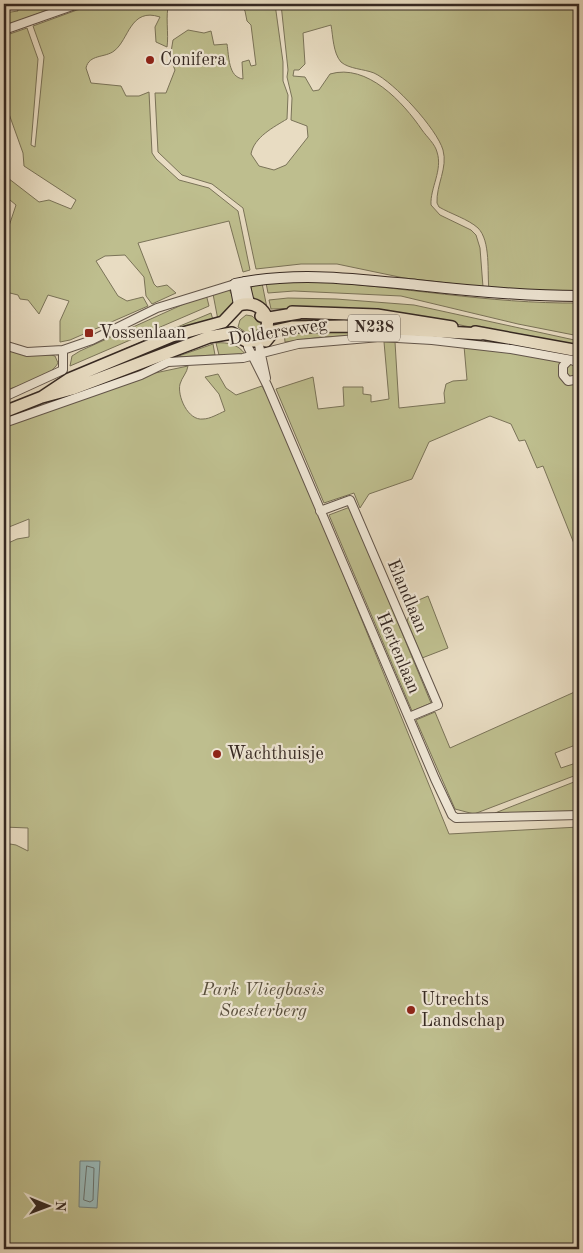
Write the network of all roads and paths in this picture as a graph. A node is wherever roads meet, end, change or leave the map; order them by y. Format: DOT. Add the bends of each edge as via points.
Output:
graph roads {
  1 [pos="78,4"];
  2 [pos="4,30"];
  3 [pos="240,283"];
  4 [pos="579,296"];
  5 [pos="239,308"];
  6 [pos="266,315"];
  7 [pos="481,334"];
  8 [pos="233,335"];
  9 [pos="4,345"];
  10 [pos="258,347"];
  11 [pos="63,350"];
  12 [pos="579,351"];
  13 [pos="568,360"];
  14 [pos="579,364"];
  15 [pos="579,379"];
  16 [pos="42,396"];
  17 [pos="4,397"];
  18 [pos="4,412"];
  19 [pos="4,423"];
  20 [pos="320,511"];
  21 [pos="409,717"];
  22 [pos="579,815"];
  1 -- 2 [label="street"];
  3 -- 4 [label="main road" via="264,278 318,276 531,296"];
  3 -- 5 [label="main road, Dolderseweg"];
  3 -- 11 [label="street" via="157,308 92,340"];
  5 -- 6 [label="main road, N238" via="259,306"];
  5 -- 8 [label="main road" via="232,320"];
  5 -- 16 [label="main road, Dolderseweg" via="223,322 172,336 69,379"];
  6 -- 7 [label="main road, N238" via="376,315 438,323"];
  6 -- 10 [label="main road" via="266,332"];
  7 -- 10 [label="main road, N238" via="316,326 277,329"];
  7 -- 12 [label="main road, N238"];
  8 -- 10 [label="main road" via="242,345"];
  8 -- 16 [label="main road, Dolderseweg" via="202,341 72,389"];
  9 -- 11 [label="street" via="28,352"];
  10 -- 13 [label="street, Dolderseweg" via="380,337 472,343"];
  10 -- 19 [label="street, Dolderseweg" via="168,362 141,375"];
  10 -- 20 [label="street, Hertenlaan" via="267,385"];
  11 -- 17 [label="street" via="63,370"];
  13 -- 14 [label="street, Dolderseweg"];
  13 -- 15 [label="street" via="563,366 563,375 568,380"];
  16 -- 18 [label="main road, Dolderseweg"];
  20 -- 21 [label="street, Hertenlaan"];
  20 -- 21 [label="street, Elandlaan" via="350,500 438,705"];
  21 -- 22 [label="street, Hertenlaan" via="449,810 456,818"];
}
